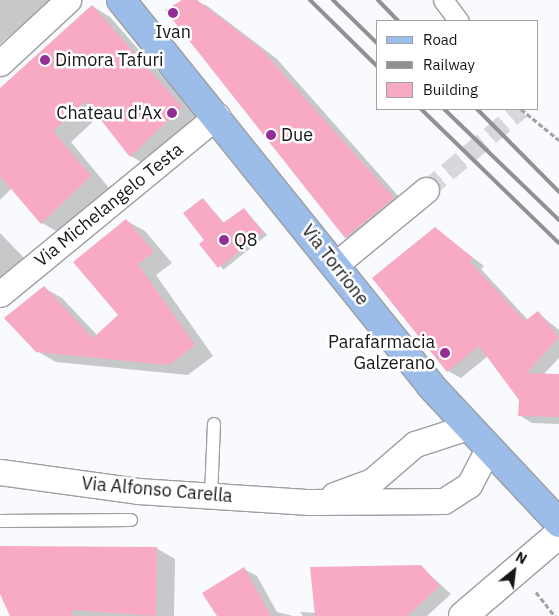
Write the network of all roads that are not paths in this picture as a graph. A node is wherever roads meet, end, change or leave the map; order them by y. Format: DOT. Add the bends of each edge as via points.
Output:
graph roads {
  1 [pos="68,0"];
  2 [pos="120,0"];
  3 [pos="444,0"];
  4 [pos="458,20"];
  5 [pos="0,63"];
  6 [pos="217,116"];
  7 [pos="426,190"];
  8 [pos="335,265"];
  9 [pos="0,294"];
  10 [pos="214,424"];
  11 [pos="468,427"];
  12 [pos="488,449"];
  13 [pos="2,476"];
  14 [pos="211,496"];
  15 [pos="310,502"];
  16 [pos="131,520"];
  17 [pos="0,521"];
  18 [pos="559,523"];
  19 [pos="559,534"];
  20 [pos="463,616"];
  1 -- 5 [label="street"];
  2 -- 6 [label="main road, Via Torrione"];
  3 -- 4 [label="street"];
  6 -- 8 [label="main road, Via Torrione"];
  6 -- 9 [label="street, Via Michelangelo Testa"];
  7 -- 8 [label="street"];
  8 -- 11 [label="main road, Via Torrione"];
  10 -- 14 [label="lane"];
  11 -- 12 [label="main road, Via Torrione"];
  11 -- 15 [label="street, Via Alfonso Carella" via="415,444 372,481"];
  12 -- 15 [label="street, Via Alfonso Carella" via="469,485 444,501"];
  12 -- 18 [label="main road, Via Torrione"];
  13 -- 14 [label="street, Via Alfonso Carella"];
  14 -- 15 [label="street, Via Alfonso Carella"];
  16 -- 17 [label="lane"];
  19 -- 20 [label="main road"];
}
